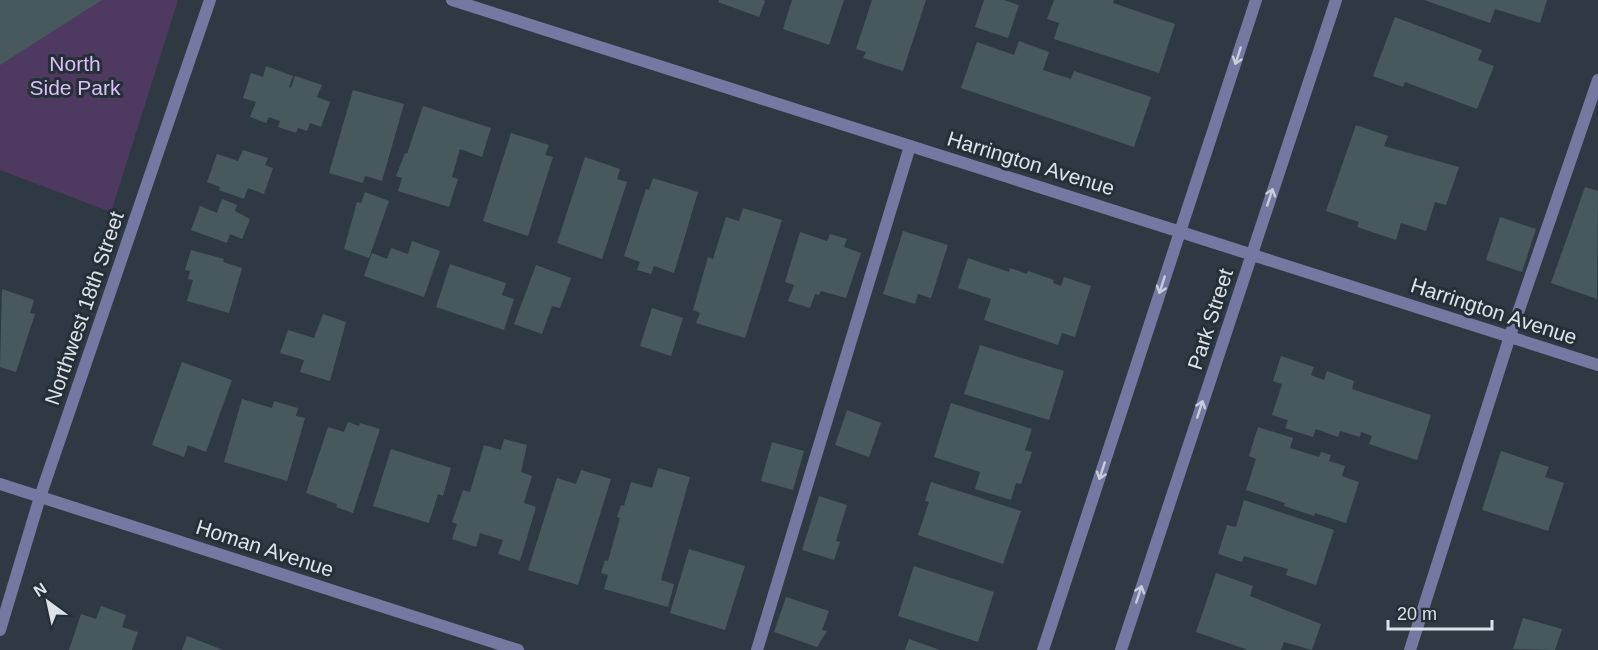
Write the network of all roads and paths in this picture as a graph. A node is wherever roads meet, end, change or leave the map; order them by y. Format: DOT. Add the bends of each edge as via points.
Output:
graph roads {
  1 [pos="210,0"];
  2 [pos="452,0"];
  3 [pos="1256,0"];
  4 [pos="1335,0"];
  5 [pos="1598,80"];
  6 [pos="910,146"];
  7 [pos="1181,230"];
  8 [pos="1252,253"];
  9 [pos="1510,336"];
  10 [pos="1598,365"];
  11 [pos="0,484"];
  12 [pos="40,497"];
  13 [pos="0,630"];
  14 [pos="518,650"];
  15 [pos="757,650"];
  16 [pos="1043,650"];
  17 [pos="1121,650"];
  18 [pos="1410,650"];
  1 -- 12 [label="street, Northwest 18th Street"];
  2 -- 6 [label="street, Harrington Avenue"];
  3 -- 7 [label="street, one-way"];
  8 -- 4 [label="street, Park Street, one-way"];
  5 -- 9 [label="street"];
  6 -- 7 [label="street, Harrington Avenue"];
  6 -- 15 [label="street"];
  7 -- 8 [label="street, Harrington Avenue"];
  7 -- 16 [label="street, one-way"];
  8 -- 9 [label="street, Harrington Avenue"];
  17 -- 8 [label="street, Park Street, one-way"];
  9 -- 10 [label="street, Harrington Avenue"];
  9 -- 18 [label="street"];
  11 -- 12 [label="street, Homan Avenue"];
  12 -- 13 [label="street, Northwest 18th Street"];
  12 -- 14 [label="street, Homan Avenue"];
}
